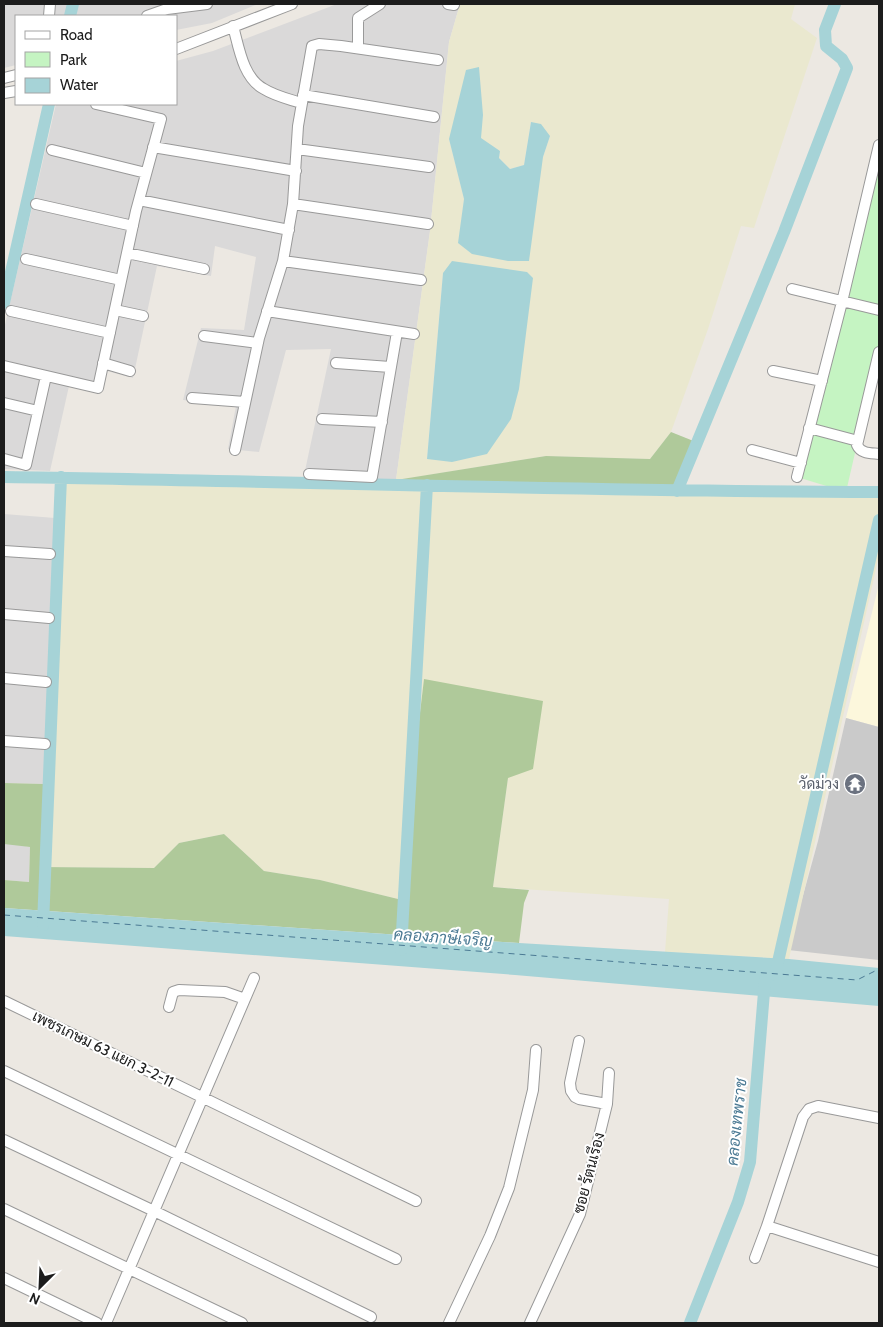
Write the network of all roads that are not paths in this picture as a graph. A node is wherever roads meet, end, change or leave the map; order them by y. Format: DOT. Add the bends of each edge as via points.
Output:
graph roads {
  1 [pos="207,4"];
  2 [pos="292,4"];
  3 [pos="380,4"];
  4 [pos="167,6"];
  5 [pos="150,15"];
  6 [pos="233,26"];
  7 [pos="178,48"];
  8 [pos="358,48"];
  9 [pos="438,60"];
  10 [pos="302,99"];
  11 [pos="100,105"];
  12 [pos="434,117"];
  13 [pos="879,145"];
  14 [pos="153,147"];
  15 [pos="297,149"];
  16 [pos="52,150"];
  17 [pos="429,167"];
  18 [pos="296,171"];
  19 [pos="146,173"];
  20 [pos="139,200"];
  21 [pos="36,204"];
  22 [pos="293,204"];
  23 [pos="428,224"];
  24 [pos="133,226"];
  25 [pos="289,230"];
  26 [pos="127,253"];
  27 [pos="26,259"];
  28 [pos="284,261"];
  29 [pos="204,268"];
  30 [pos="121,280"];
  31 [pos="421,280"];
  32 [pos="792,290"];
  33 [pos="842,302"];
  34 [pos="114,310"];
  35 [pos="879,310"];
  36 [pos="11,311"];
  37 [pos="267,311"];
  38 [pos="143,316"];
  39 [pos="110,332"];
  40 [pos="397,332"];
  41 [pos="414,334"];
  42 [pos="204,336"];
  43 [pos="258,344"];
  44 [pos="879,352"];
  45 [pos="103,363"];
  46 [pos="336,363"];
  47 [pos="4,366"];
  48 [pos="390,366"];
  49 [pos="130,371"];
  50 [pos="773,371"];
  51 [pos="46,376"];
  52 [pos="822,381"];
  53 [pos="876,383"];
  54 [pos="192,398"];
  55 [pos="245,402"];
  56 [pos="4,403"];
  57 [pos="38,411"];
  58 [pos="322,420"];
  59 [pos="382,422"];
  60 [pos="809,428"];
  61 [pos="858,440"];
  62 [pos="235,450"];
  63 [pos="752,450"];
  64 [pos="879,454"];
  65 [pos="4,459"];
  66 [pos="800,462"];
  67 [pos="309,474"];
  68 [pos="797,477"];
  69 [pos="4,551"];
  70 [pos="50,554"];
  71 [pos="4,614"];
  72 [pos="49,618"];
  73 [pos="4,678"];
  74 [pos="46,682"];
  75 [pos="4,741"];
  76 [pos="45,744"];
  77 [pos="254,978"];
  78 [pos="245,999"];
  79 [pos="4,1001"];
  80 [pos="169,1007"];
  81 [pos="579,1041"];
  82 [pos="536,1050"];
  83 [pos="4,1071"];
  84 [pos="609,1073"];
  85 [pos="203,1098"];
  86 [pos="607,1104"];
  87 [pos="879,1118"];
  88 [pos="4,1140"];
  89 [pos="178,1155"];
  90 [pos="416,1202"];
  91 [pos="4,1209"];
  92 [pos="154,1211"];
  93 [pos="767,1226"];
  94 [pos="755,1258"];
  95 [pos="396,1259"];
  96 [pos="879,1262"];
  97 [pos="129,1270"];
  98 [pos="4,1278"];
  99 [pos="371,1316"];
  100 [pos="97,1323"];
  101 [pos="106,1323"];
  102 [pos="242,1323"];
  103 [pos="449,1323"];
  104 [pos="530,1323"];
  1 -- 4 [label="street"];
  2 -- 6 [label="street"];
  3 -- 8 [label="street" via="358,18"];
  4 -- 5 [label="street"];
  6 -- 7 [label="street"];
  6 -- 10 [label="street" via="248,74 256,84 264,90"];
  8 -- 9 [label="street"];
  8 -- 10 [label="street" via="312,46"];
  10 -- 12 [label="street"];
  10 -- 15 [label="street"];
  11 -- 14 [label="street" via="161,119"];
  13 -- 33 [label="street"];
  14 -- 18 [label="street"];
  14 -- 19 [label="street"];
  15 -- 17 [label="street"];
  15 -- 18 [label="street"];
  16 -- 19 [label="street"];
  18 -- 22 [label="street"];
  19 -- 20 [label="street"];
  20 -- 24 [label="street"];
  20 -- 25 [label="street"];
  21 -- 24 [label="street"];
  22 -- 23 [label="street"];
  22 -- 25 [label="street"];
  24 -- 26 [label="street"];
  25 -- 28 [label="street"];
  26 -- 29 [label="street"];
  26 -- 30 [label="street"];
  27 -- 30 [label="street"];
  28 -- 31 [label="street"];
  28 -- 37 [label="street"];
  30 -- 34 [label="street"];
  32 -- 33 [label="street"];
  33 -- 35 [label="street"];
  33 -- 52 [label="street"];
  34 -- 38 [label="street"];
  34 -- 39 [label="street"];
  36 -- 39 [label="street"];
  37 -- 40 [label="street"];
  37 -- 43 [label="street"];
  39 -- 45 [label="street"];
  40 -- 41 [label="street"];
  40 -- 48 [label="street"];
  42 -- 43 [label="street"];
  43 -- 55 [label="street"];
  44 -- 53 [label="street"];
  45 -- 49 [label="street"];
  45 -- 51 [label="street" via="98,388"];
  46 -- 48 [label="street"];
  47 -- 51 [label="street"];
  48 -- 59 [label="street"];
  50 -- 52 [label="street"];
  51 -- 57 [label="street"];
  52 -- 60 [label="street"];
  53 -- 61 [label="street"];
  54 -- 55 [label="street"];
  55 -- 62 [label="street"];
  56 -- 57 [label="street"];
  57 -- 65 [label="street" via="26,465"];
  58 -- 59 [label="street"];
  59 -- 67 [label="street" via="372,477"];
  60 -- 61 [label="street"];
  60 -- 66 [label="street"];
  61 -- 64 [label="street" via="857,445 863,452"];
  63 -- 66 [label="street"];
  66 -- 68 [label="street"];
  69 -- 70 [label="street"];
  71 -- 72 [label="street"];
  73 -- 74 [label="street"];
  75 -- 76 [label="street"];
  77 -- 78 [label="street"];
  78 -- 80 [label="street" via="225,992 179,990 173,992"];
  78 -- 85 [label="street"];
  79 -- 85 [label="street, เพชรเกษม 63 แยก 3-2-11"];
  81 -- 86 [label="street" via="571,1091 580,1099"];
  82 -- 103 [label="street" via="533,1090 509,1188"];
  83 -- 89 [label="street"];
  84 -- 86 [label="street, ซอย ร้ตนเรึอง"];
  85 -- 89 [label="street"];
  85 -- 90 [label="street, เพชรเกษม 63 แยก 3-2-11"];
  86 -- 104 [label="street, ซอย ร้ตนเรึอง" via="580,1214"];
  87 -- 93 [label="street" via="818,1106 809,1108 803,1117"];
  88 -- 92 [label="street"];
  89 -- 92 [label="street"];
  89 -- 95 [label="street"];
  91 -- 97 [label="street"];
  92 -- 97 [label="street"];
  92 -- 99 [label="street"];
  93 -- 94 [label="street"];
  93 -- 96 [label="street"];
  97 -- 101 [label="street"];
  97 -- 102 [label="street"];
  98 -- 100 [label="street"];
}
